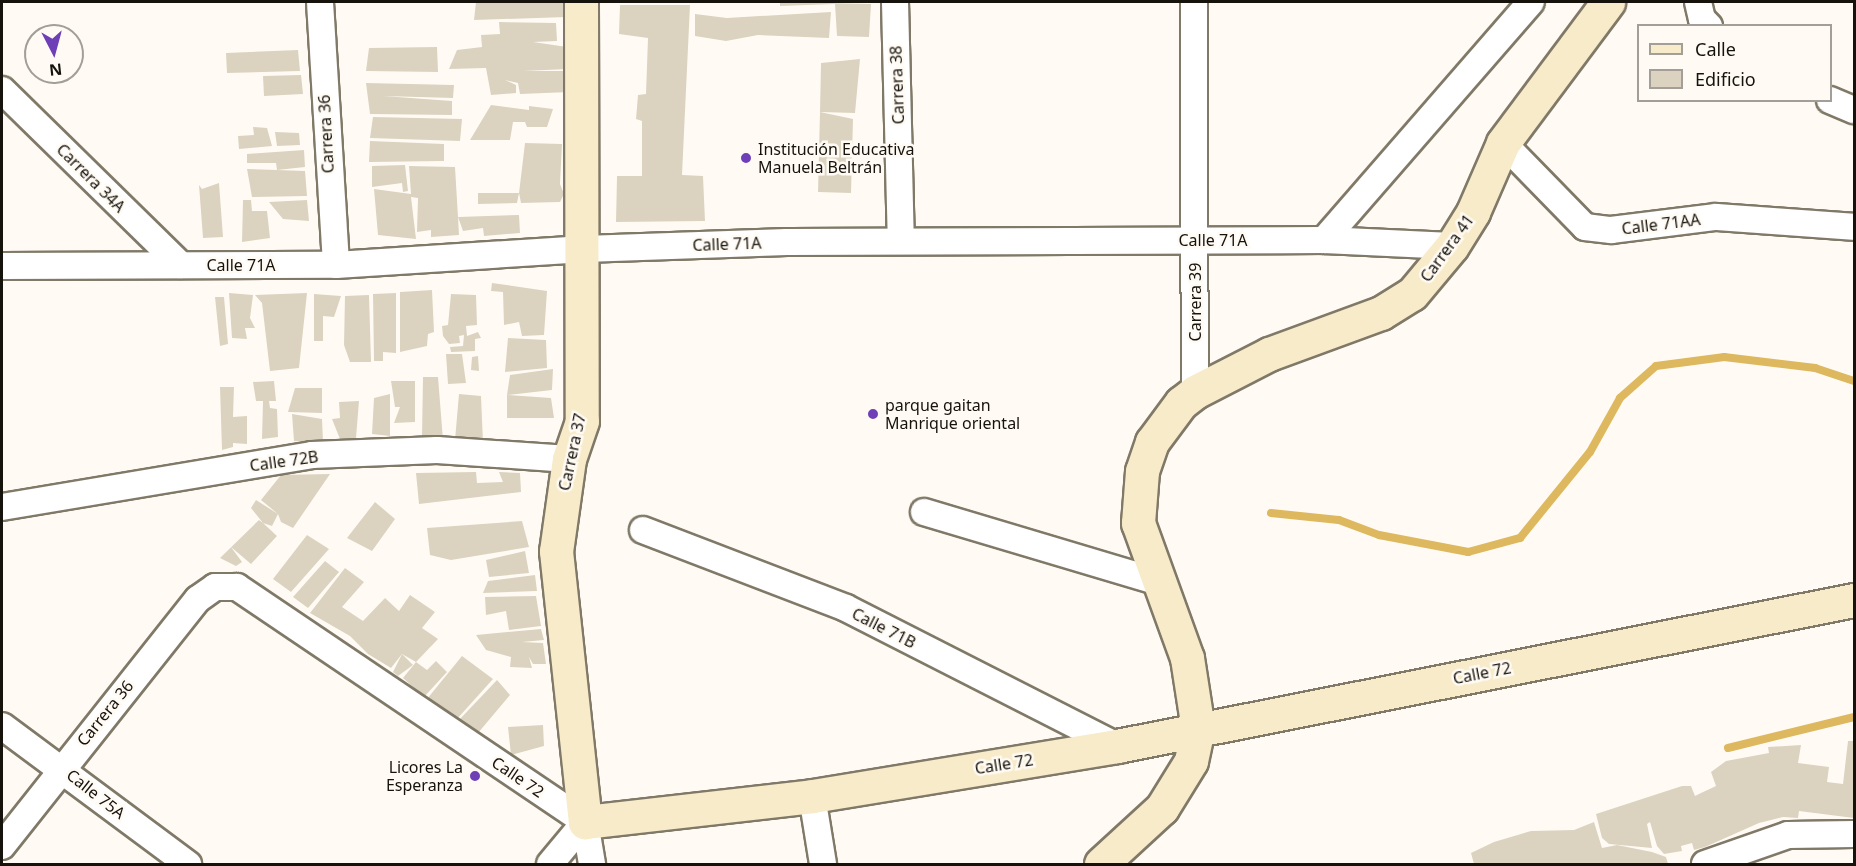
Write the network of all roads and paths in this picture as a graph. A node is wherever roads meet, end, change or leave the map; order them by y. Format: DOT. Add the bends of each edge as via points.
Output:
graph roads {
  1 [pos="320,2"];
  2 [pos="581,2"];
  3 [pos="895,2"];
  4 [pos="1194,2"];
  5 [pos="1531,2"];
  6 [pos="1608,2"];
  7 [pos="1698,2"];
  8 [pos="1707,24"];
  9 [pos="2,90"];
  10 [pos="1832,100"];
  11 [pos="1854,110"];
  12 [pos="1503,143"];
  13 [pos="1854,226"];
  14 [pos="1195,240"];
  15 [pos="1324,240"];
  16 [pos="902,241"];
  17 [pos="1452,246"];
  18 [pos="585,249"];
  19 [pos="181,265"];
  20 [pos="2,266"];
  21 [pos="336,266"];
  22 [pos="1196,393"];
  23 [pos="569,459"];
  24 [pos="2,507"];
  25 [pos="924,512"];
  26 [pos="643,530"];
  27 [pos="1156,581"];
  28 [pos="215,586"];
  29 [pos="1854,600"];
  30 [pos="2,726"];
  31 [pos="1198,729"];
  32 [pos="1117,746"];
  33 [pos="61,767"];
  34 [pos="812,796"];
  35 [pos="585,822"];
  36 [pos="1854,834"];
  37 [pos="2,846"];
  38 [pos="188,864"];
  39 [pos="550,864"];
  40 [pos="592,864"];
  41 [pos="824,864"];
  42 [pos="1101,864"];
  43 [pos="1705,864"];
  1 -- 21 [label="street, Carrera 36"];
  2 -- 18 [label="street, Carrera 37"];
  3 -- 16 [label="street, Carrera 38"];
  4 -- 14 [label="street, Carrera 39"];
  5 -- 15 [label="street"];
  6 -- 12 [label="street, Carrera 41"];
  7 -- 8 [label="street"];
  9 -- 19 [label="street, Carrera 34A"];
  10 -- 11 [label="street"];
  12 -- 13 [label="street, Calle 71AA" via="1585,227 1611,230 1716,217"];
  12 -- 17 [label="street, Carrera 41" via="1473,212"];
  14 -- 15 [label="street, Calle 71A"];
  14 -- 16 [label="street, Calle 71A"];
  14 -- 22 [label="street, Carrera 39"];
  15 -- 17 [label="street, Calle 71A"];
  16 -- 18 [label="street, Calle 71A"];
  17 -- 22 [label="street, Carrera 41" via="1428,278 1389,309 1269,354"];
  18 -- 21 [label="street, Calle 71A"];
  18 -- 23 [label="street, Carrera 37" via="580,280 582,421"];
  19 -- 20 [label="street, Calle 71A"];
  19 -- 21 [label="street, Calle 71A"];
  22 -- 27 [label="street" via="1160,429 1142,471 1138,523"];
  23 -- 24 [label="street, Calle 72B" via="437,450 312,455"];
  23 -- 35 [label="street, Carrera 37" via="556,551"];
  25 -- 27 [label="street"];
  26 -- 32 [label="street, Calle 71B" via="846,608"];
  27 -- 31 [label="street" via="1187,658"];
  28 -- 33 [label="street, Carrera 36" via="198,599"];
  28 -- 35 [label="street, Calle 72" via="237,587"];
  29 -- 31 [label="street, Calle 72"];
  30 -- 33 [label="street, Calle 75A"];
  31 -- 32 [label="street, Calle 72"];
  31 -- 42 [label="street" via="1191,760 1162,808"];
  32 -- 34 [label="street, Calle 72"];
  33 -- 37 [label="street, Carrera 36"];
  33 -- 38 [label="street, Calle 75A"];
  34 -- 35 [label="street, Calle 72"];
  34 -- 41 [label="street"];
  35 -- 39 [label="street"];
  35 -- 40 [label="street, Carrera 37"];
  36 -- 43 [label="street" via="1788,835"];
}
